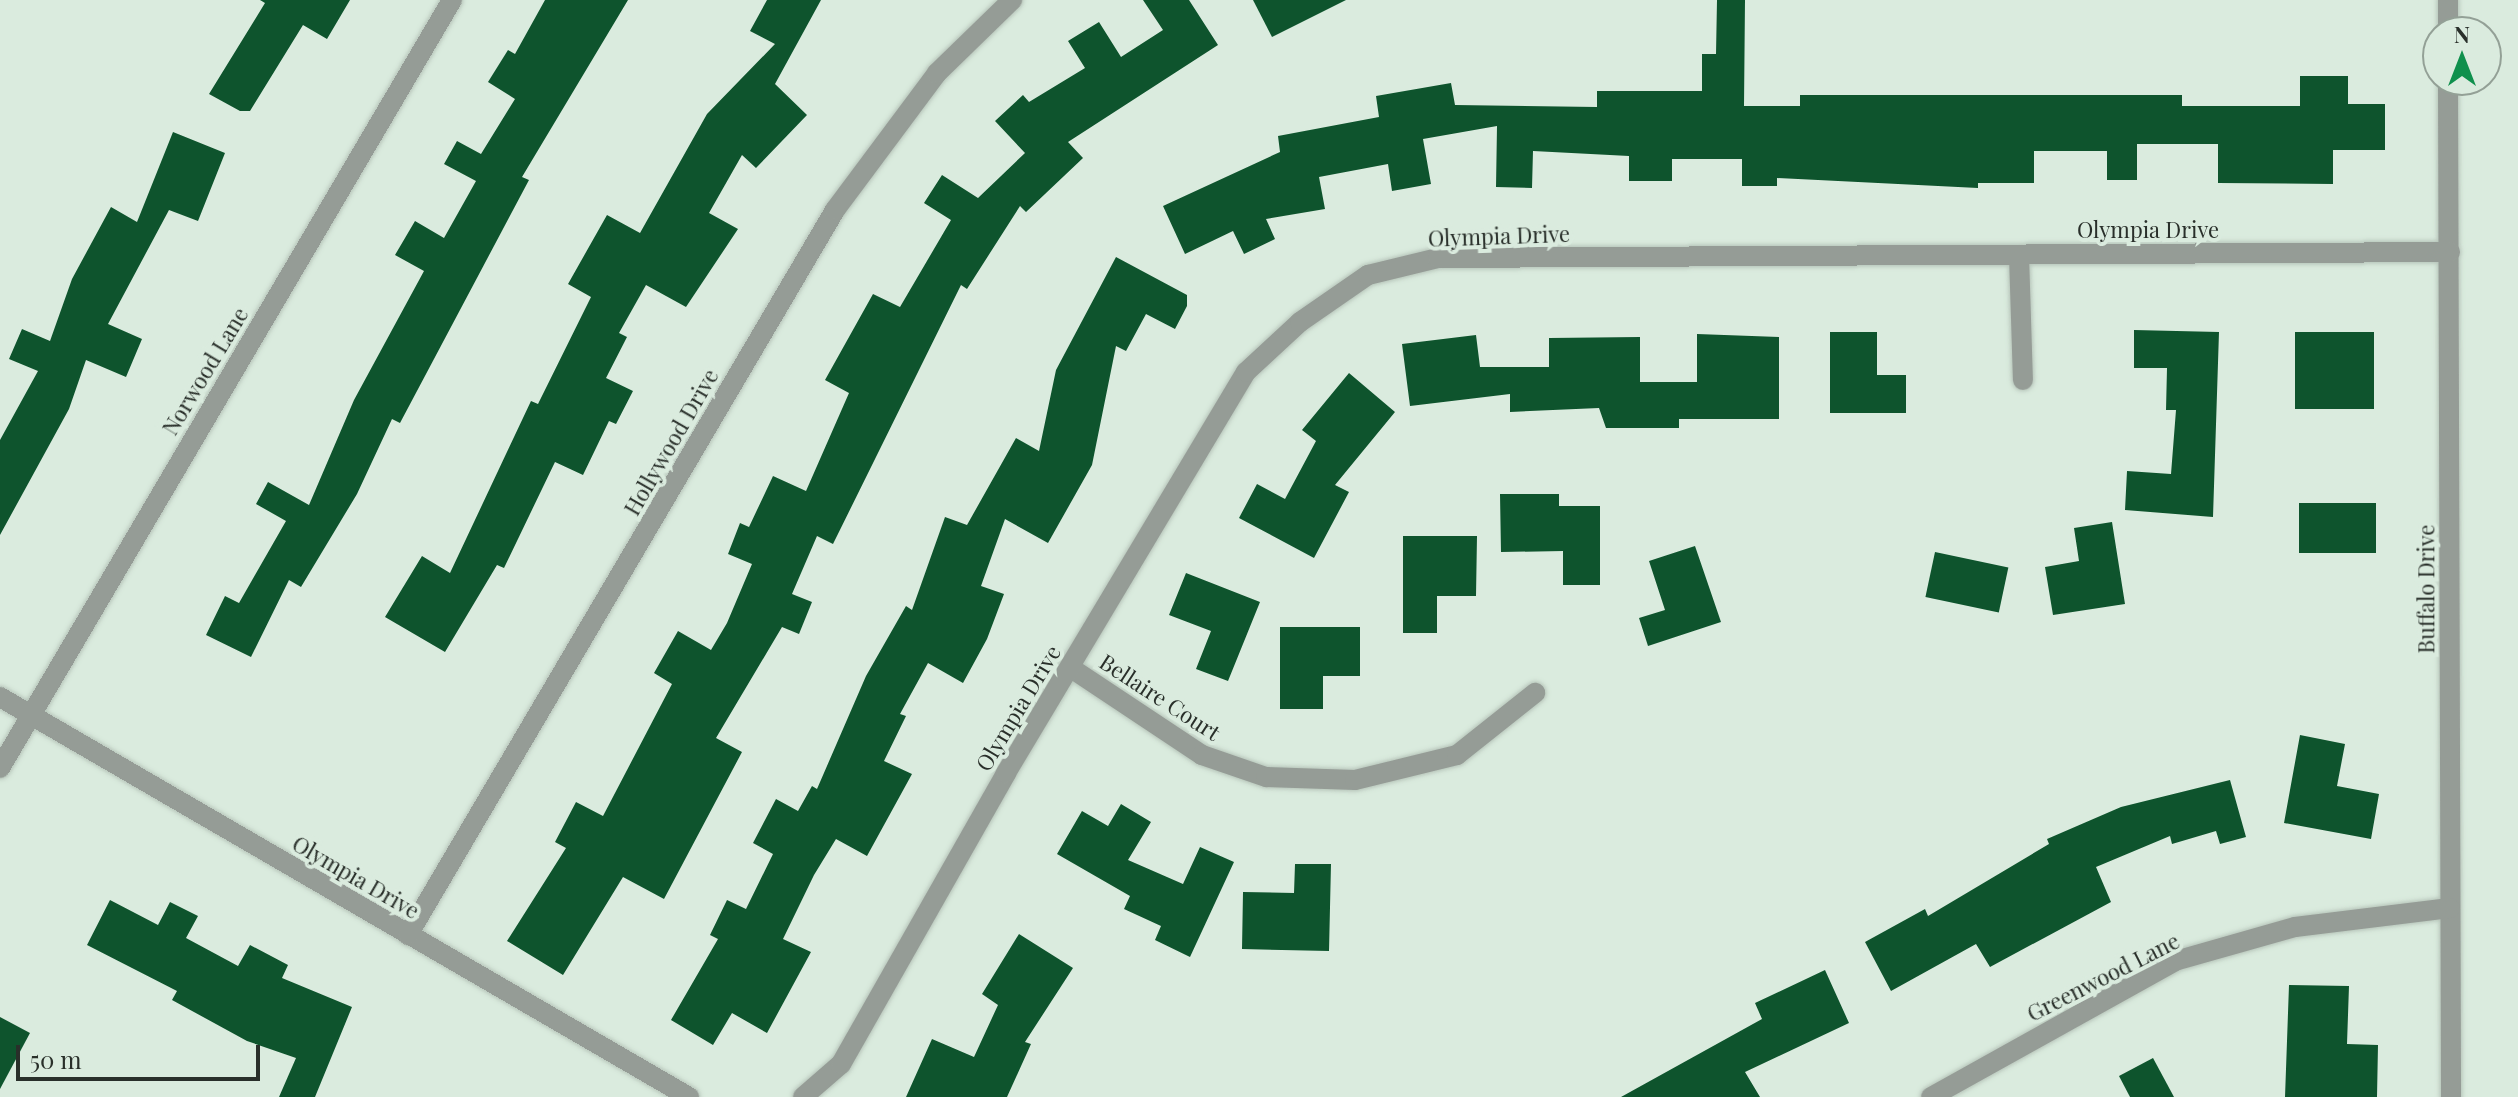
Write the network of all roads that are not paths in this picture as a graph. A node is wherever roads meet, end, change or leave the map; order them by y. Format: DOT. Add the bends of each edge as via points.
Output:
graph roads {
  1 [pos="452,0"];
  2 [pos="1012,0"];
  3 [pos="2448,96"];
  4 [pos="2450,252"];
  5 [pos="2019,255"];
  6 [pos="2023,380"];
  7 [pos="1071,668"];
  8 [pos="1535,693"];
  9 [pos="0,697"];
  10 [pos="30,715"];
  11 [pos="0,768"];
  12 [pos="2450,908"];
  13 [pos="408,935"];
  14 [pos="689,1097"];
  15 [pos="803,1097"];
  16 [pos="1931,1097"];
  17 [pos="2451,1097"];
  1 -- 10 [label="street, Norwood Lane"];
  2 -- 13 [label="street, Hollywood Drive" via="937,73 835,210"];
  3 -- 4 [label="street, Buffalo Drive"];
  4 -- 5 [label="street, Olympia Drive"];
  4 -- 12 [label="street, Buffalo Drive"];
  5 -- 6 [label="street"];
  5 -- 7 [label="street, Olympia Drive" via="1438,258 1368,275 1300,322 1246,372"];
  7 -- 8 [label="street, Bellaire Court" via="1202,755 1266,777 1355,780 1457,755"];
  7 -- 15 [label="street, Olympia Drive" via="841,1064"];
  9 -- 10 [label="street, Olympia Drive"];
  10 -- 11 [label="street, Norwood Lane"];
  10 -- 13 [label="street, Olympia Drive"];
  12 -- 16 [label="street, Greenwood Lane" via="2295,927 2175,961"];
  12 -- 17 [label="street, Buffalo Drive"];
  13 -- 14 [label="street, Olympia Drive"];
}
